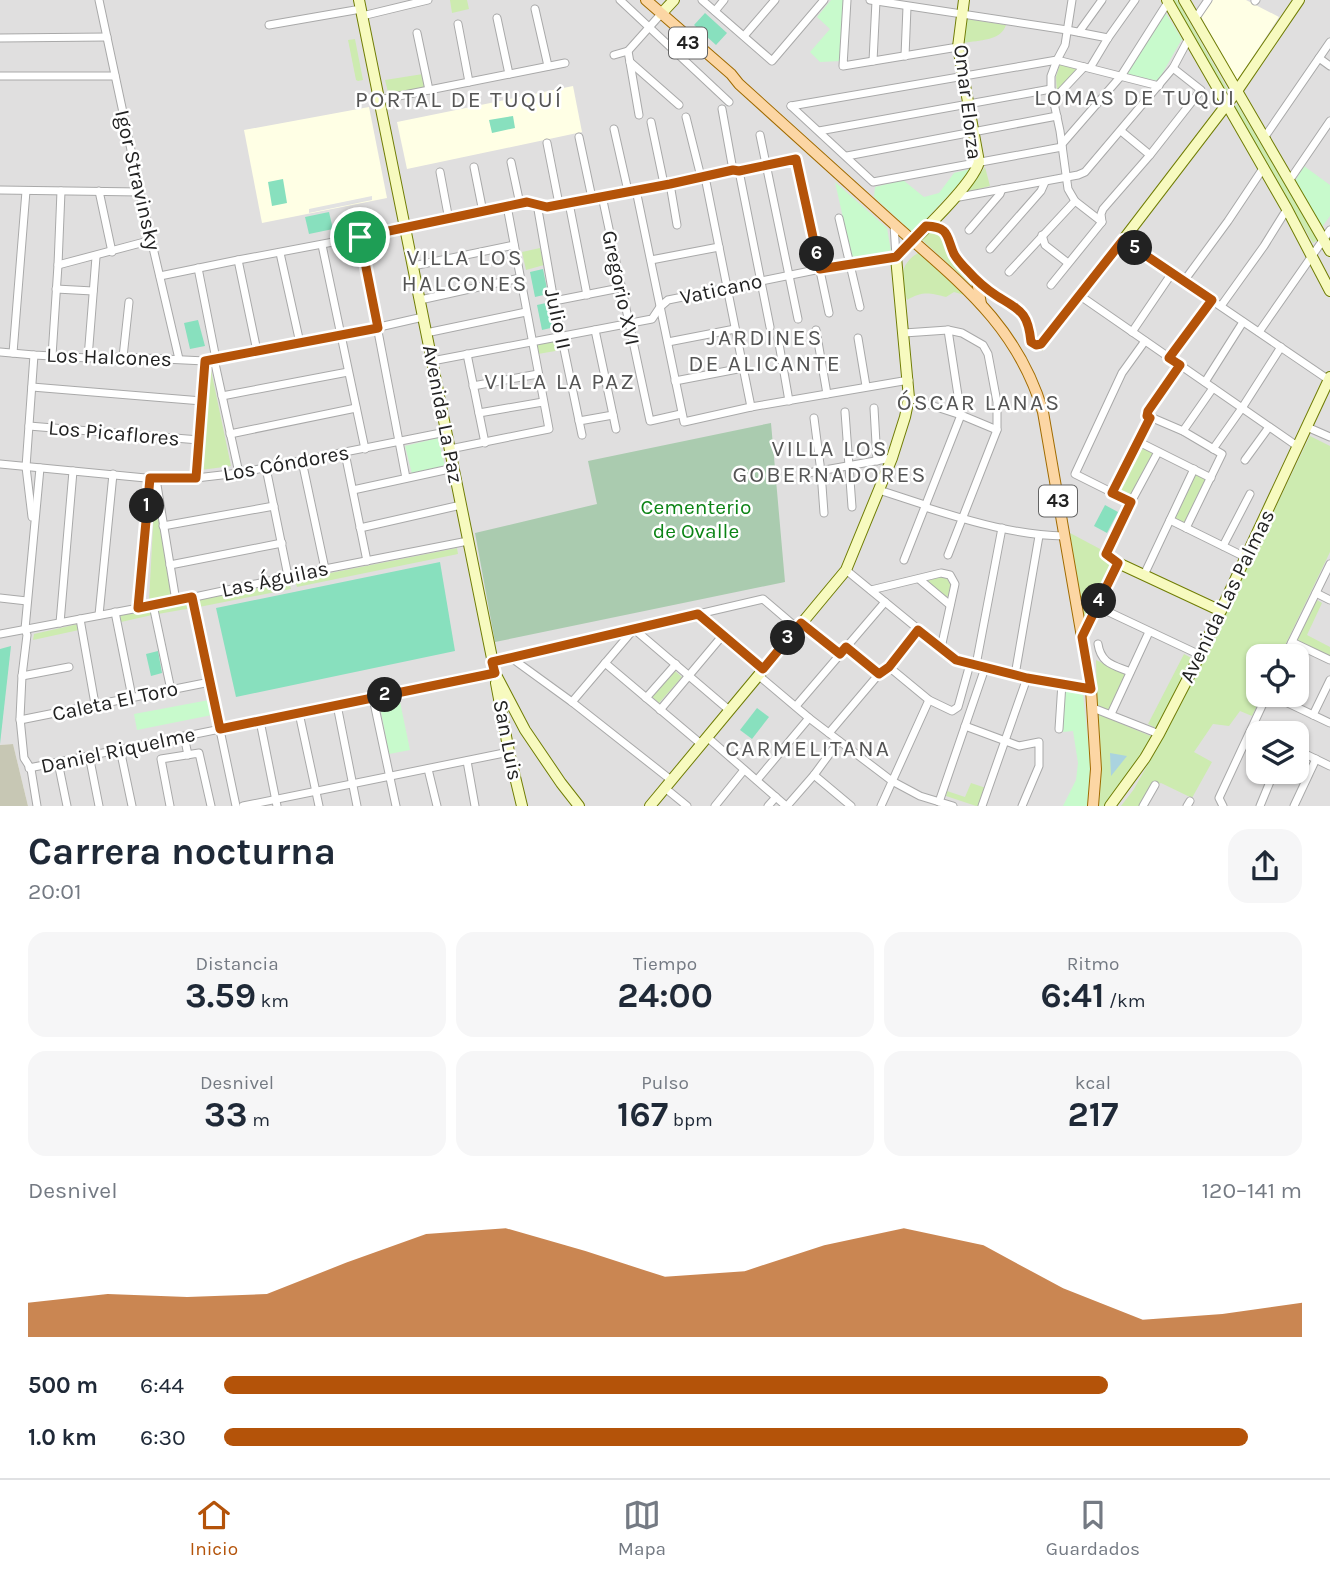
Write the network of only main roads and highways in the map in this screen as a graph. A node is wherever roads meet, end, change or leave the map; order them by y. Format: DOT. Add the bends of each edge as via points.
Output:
graph roads {
  1 [pos="639,0"];
  2 [pos="646,0"];
  3 [pos="660,16"];
  4 [pos="977,281"];
  5 [pos="981,304"];
  6 [pos="1093,806"];
  1 -- 3 [label="main road, 43"];
  2 -- 3 [label="main road, 43"];
  3 -- 5 [label="main road, 43" via="732,74"];
  4 -- 5 [label="main road"];
  5 -- 6 [label="main road, 43" via="1025,366 1043,412 1091,689 1096,769"];
}
